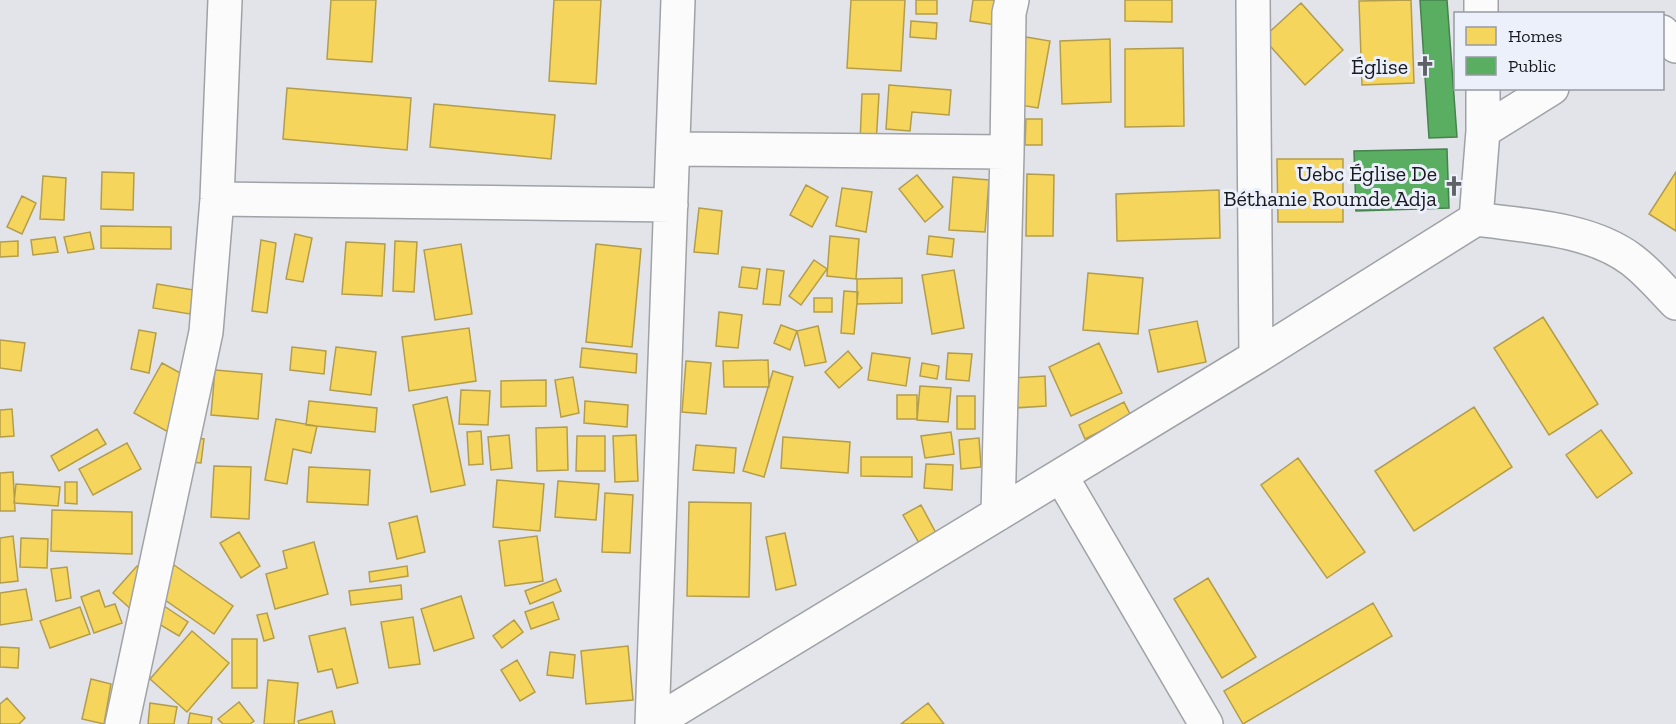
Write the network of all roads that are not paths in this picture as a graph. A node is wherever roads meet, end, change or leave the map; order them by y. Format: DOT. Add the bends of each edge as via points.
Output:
graph roads {
  1 [pos="225,0"];
  2 [pos="678,0"];
  3 [pos="1012,0"];
  4 [pos="1253,0"];
  5 [pos="1664,34"];
  6 [pos="1676,46"];
  7 [pos="1483,90"];
  8 [pos="1549,90"];
  9 [pos="1484,130"];
  10 [pos="673,149"];
  11 [pos="1007,152"];
  12 [pos="217,199"];
  13 [pos="671,205"];
  14 [pos="1476,219"];
  15 [pos="1676,303"];
  16 [pos="1256,357"];
  17 [pos="1060,476"];
  18 [pos="998,514"];
  19 [pos="122,724"];
  20 [pos="652,724"];
  21 [pos="1206,724"];
  1 -- 12 [label="street"];
  2 -- 10 [label="street"];
  3 -- 11 [label="street"];
  4 -- 16 [label="street"];
  5 -- 6 [label="street"];
  7 -- 9 [label="street"];
  8 -- 9 [label="street"];
  9 -- 14 [label="street"];
  10 -- 11 [label="street"];
  10 -- 13 [label="street"];
  11 -- 18 [label="street"];
  12 -- 13 [label="street"];
  12 -- 19 [label="street" via="206,332"];
  13 -- 20 [label="street"];
  14 -- 15 [label="street" via="1600,241 1632,260"];
  14 -- 16 [label="street"];
  16 -- 17 [label="street"];
  17 -- 18 [label="street"];
  17 -- 21 [label="street"];
  18 -- 20 [label="street"];
}
